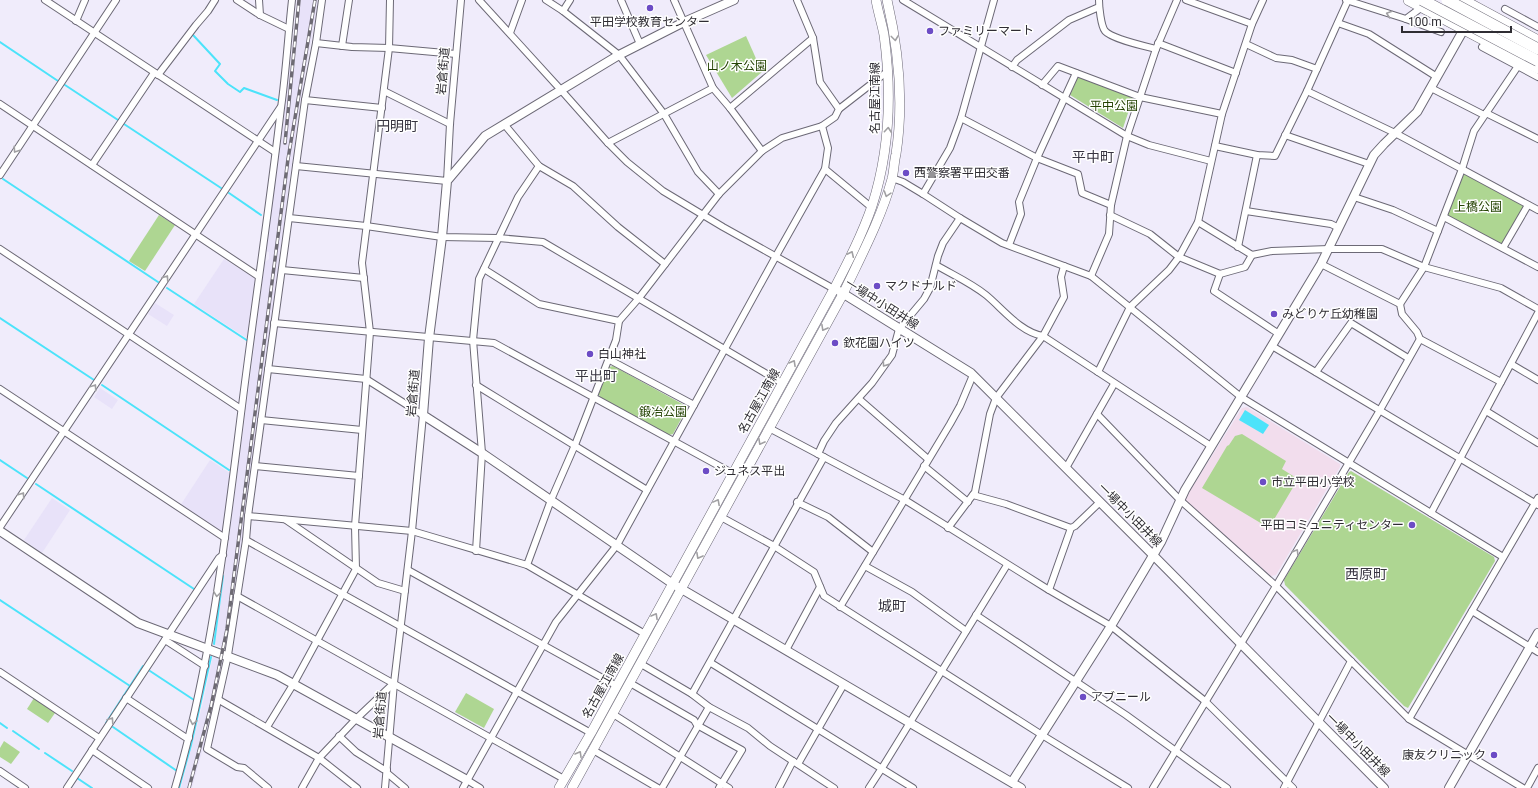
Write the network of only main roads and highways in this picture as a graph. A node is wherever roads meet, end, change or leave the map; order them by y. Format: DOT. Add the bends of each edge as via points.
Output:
graph roads {
  1 [pos="876,0"];
  2 [pos="887,0"];
  3 [pos="1409,0"];
  4 [pos="1447,0"];
  5 [pos="1462,0"];
  6 [pos="1422,4"];
  7 [pos="1479,4"];
  8 [pos="1538,41"];
  9 [pos="1538,49"];
  10 [pos="1538,61"];
  11 [pos="1538,68"];
  12 [pos="838,291"];
  13 [pos="575,787"];
  14 [pos="559,788"];
  12 -- 1 [label="main road, 名古屋江南線, one-way" via="871,207 887,142 888,71 884,34"];
  2 -- 12 [label="main road, 名古屋江南線, one-way" via="899,76 900,113 892,178 871,237"];
  3 -- 6 [label="highway"];
  4 -- 9 [label="highway, bridge"];
  5 -- 7 [label="highway"];
  6 -- 10 [label="highway, bridge"];
  6 -- 11 [label="highway"];
  7 -- 8 [label="highway"];
  12 -- 13 [label="main road, 名古屋江南線, one-way" via="769,428"];
  14 -- 12 [label="main road, 名古屋江南線, one-way" via="782,383"];
}
